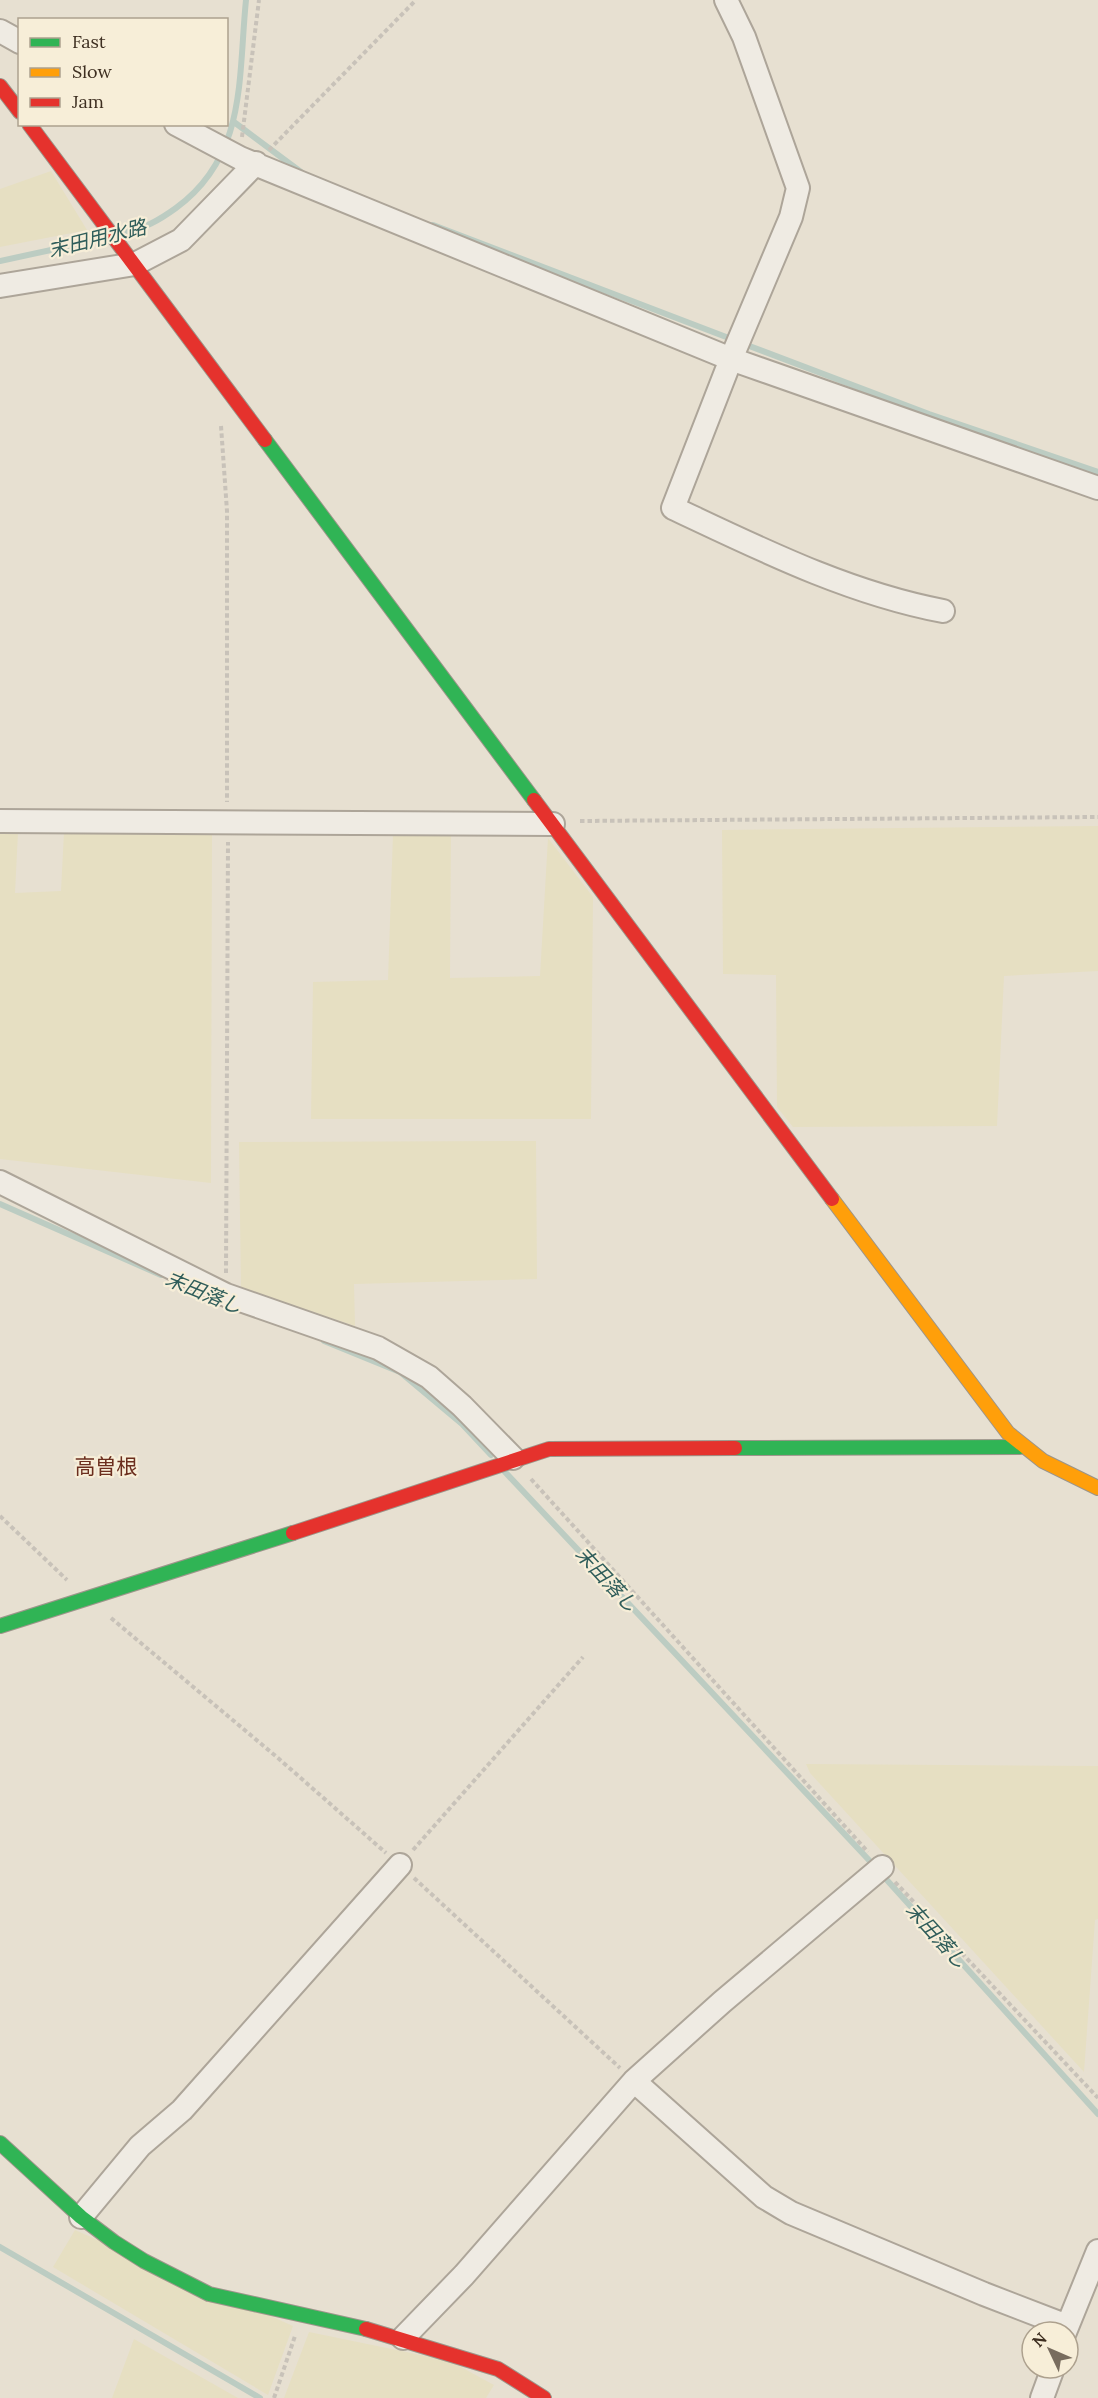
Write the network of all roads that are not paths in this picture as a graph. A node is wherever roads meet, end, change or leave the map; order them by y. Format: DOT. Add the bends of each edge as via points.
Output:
graph roads {
  1 [pos="726,0"];
  2 [pos="0,32"];
  3 [pos="18,41"];
  4 [pos="0,86"];
  5 [pos="18,109"];
  6 [pos="31,126"];
  7 [pos="180,126"];
  8 [pos="248,161"];
  9 [pos="135,264"];
  10 [pos="0,286"];
  11 [pos="736,347"];
  12 [pos="1098,488"];
  13 [pos="943,611"];
  14 [pos="0,821"];
  15 [pos="553,824"];
  16 [pos="0,1182"];
  17 [pos="1020,1447"];
  18 [pos="513,1458"];
  19 [pos="1098,1488"];
  20 [pos="0,1626"];
  21 [pos="400,1865"];
  22 [pos="882,1867"];
  23 [pos="634,2081"];
  24 [pos="0,2143"];
  25 [pos="81,2217"];
  26 [pos="1098,2251"];
  27 [pos="1045,2320"];
  28 [pos="1070,2320"];
  29 [pos="404,2338"];
  30 [pos="1049,2380"];
  31 [pos="544,2398"];
  32 [pos="1042,2398"];
  1 -- 11 [label="street" via="744,37 798,188 791,218"];
  2 -- 3 [label="street"];
  4 -- 5 [label="street"];
  6 -- 9 [label="street"];
  7 -- 8 [label="street"];
  8 -- 9 [label="street" via="181,240"];
  8 -- 11 [label="street"];
  9 -- 10 [label="street"];
  9 -- 15 [label="street"];
  11 -- 12 [label="street"];
  11 -- 13 [label="street" via="673,508 781,558 884,598"];
  14 -- 15 [label="street"];
  15 -- 17 [label="street"];
  16 -- 18 [label="street" via="226,1295 378,1348 429,1377"];
  17 -- 18 [label="street" via="549,1449"];
  17 -- 19 [label="street" via="1064,1475"];
  18 -- 20 [label="street" via="410,1495"];
  21 -- 25 [label="street" via="182,2110 140,2146"];
  22 -- 23 [label="street"];
  23 -- 27 [label="street" via="764,2198"];
  23 -- 29 [label="street"];
  24 -- 25 [label="street"];
  25 -- 29 [label="street" via="144,2261 209,2294"];
  26 -- 28 [label="street"];
  29 -- 31 [label="street" via="498,2369"];
  30 -- 32 [label="street"];
}
